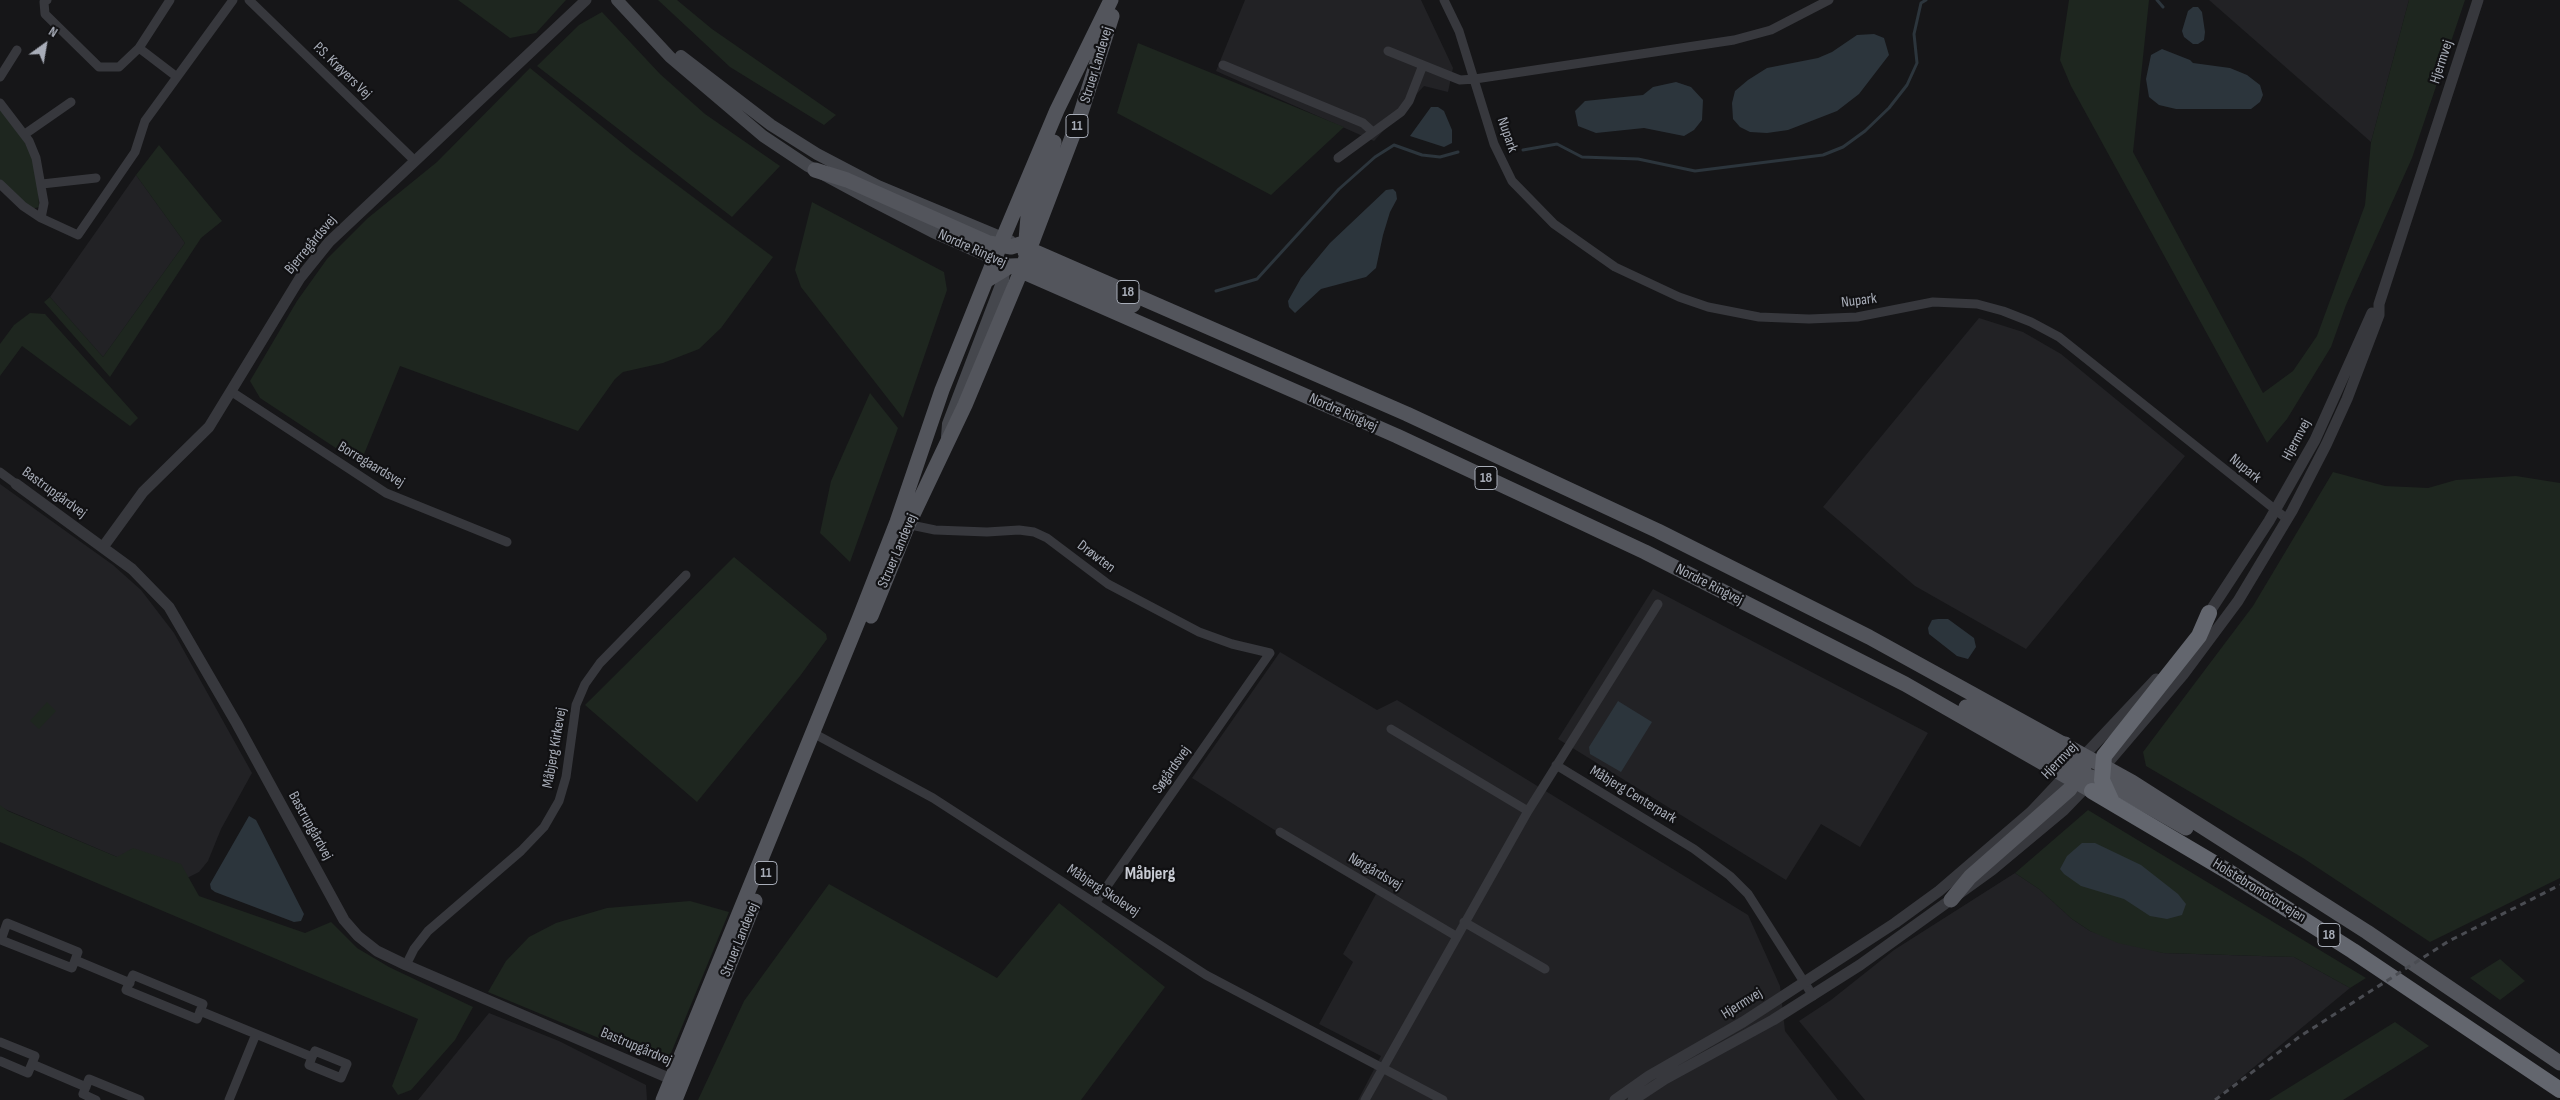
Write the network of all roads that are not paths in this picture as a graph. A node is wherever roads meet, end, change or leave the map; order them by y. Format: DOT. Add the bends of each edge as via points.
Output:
graph roads {
  1 [pos="47,0"];
  2 [pos="170,0"];
  3 [pos="233,0"];
  4 [pos="249,0"];
  5 [pos="586,0"];
  6 [pos="617,0"];
  7 [pos="1112,0"];
  8 [pos="1117,0"];
  9 [pos="1444,0"];
  10 [pos="1829,0"];
  11 [pos="2478,0"];
  12 [pos="631,14"];
  13 [pos="139,48"];
  14 [pos="17,50"];
  15 [pos="1388,51"];
  16 [pos="1223,65"];
  17 [pos="1423,65"];
  18 [pos="0,77"];
  19 [pos="177,77"];
  20 [pos="1072,79"];
  21 [pos="1476,79"];
  22 [pos="70,102"];
  23 [pos="0,103"];
  24 [pos="1373,132"];
  25 [pos="25,134"];
  26 [pos="1338,158"];
  27 [pos="415,161"];
  28 [pos="815,170"];
  29 [pos="96,178"];
  30 [pos="0,184"];
  31 [pos="42,184"];
  32 [pos="41,218"];
  33 [pos="1017,255"];
  34 [pos="2379,304"];
  35 [pos="232,392"];
  36 [pos="0,472"];
  37 [pos="16,484"];
  38 [pos="2276,510"];
  39 [pos="2286,519"];
  40 [pos="902,523"];
  41 [pos="507,542"];
  42 [pos="103,547"];
  43 [pos="686,575"];
  44 [pos="1658,604"];
  45 [pos="2210,613"];
  46 [pos="1270,653"];
  47 [pos="1391,729"];
  48 [pos="817,734"];
  49 [pos="1556,765"];
  50 [pos="2089,774"];
  51 [pos="1528,811"];
  52 [pos="1280,832"];
  53 [pos="1951,900"];
  54 [pos="1096,902"];
  55 [pos="1464,922"];
  56 [pos="1456,936"];
  57 [pos="75,960"];
  58 [pos="406,965"];
  59 [pos="1545,969"];
  60 [pos="1804,981"];
  61 [pos="130,983"];
  62 [pos="1813,996"];
  63 [pos="200,1011"];
  64 [pos="256,1034"];
  65 [pos="0,1042"];
  66 [pos="312,1057"];
  67 [pos="0,1061"];
  68 [pos="2560,1063"];
  69 [pos="32,1064"];
  70 [pos="1381,1068"];
  71 [pos="676,1081"];
  72 [pos="86,1086"];
  73 [pos="2560,1090"];
  74 [pos="96,1100"];
  75 [pos="140,1100"];
  76 [pos="229,1100"];
  77 [pos="663,1100"];
  78 [pos="674,1100"];
  79 [pos="1365,1100"];
  80 [pos="1443,1100"];
  81 [pos="1615,1100"];
  82 [pos="1633,1100"];
  1 -- 13 [label="street" via="44,2 46,14 99,67 119,67"];
  2 -- 13 [label="street"];
  3 -- 19 [label="street"];
  4 -- 27 [label="street, P.S. Krøyers Vej"];
  5 -- 27 [label="street, Bjerregårdsvej"];
  6 -- 12 [label="main road, Nordre Ringvej"];
  7 -- 20 [label="main road, Struer Landevej / 11"];
  8 -- 33 [label="main road, Struer Landevej / 11" via="1080,119"];
  9 -- 21 [label="street, Nupark"];
  10 -- 21 [label="street" via="1771,30 1734,40"];
  11 -- 34 [label="street, Hjermvej"];
  12 -- 28 [label="main road, Nordre Ringvej" via="670,57 728,108"];
  12 -- 33 [label="main road, Nordre Ringvej" via="718,87 817,154 878,186 982,230"];
  13 -- 19 [label="street"];
  14 -- 18 [label="street"];
  15 -- 17 [label="street"];
  16 -- 24 [label="street" via="1363,122"];
  17 -- 21 [label="street" via="1460,80"];
  17 -- 24 [label="street" via="1404,107"];
  19 -- 32 [label="street" via="145,121 136,152 78,235"];
  20 -- 33 [label="main road, Struer Landevej / 11"];
  20 -- 33 [label="main road" via="1069,100"];
  21 -- 38 [label="street, Nupark" via="1494,144 1505,169 1521,191 1580,244 1647,284 1708,306 1758,317 1809,319 1856,316 1933,302 1977,304 2003,311 2059,337"];
  22 -- 25 [label="street"];
  23 -- 25 [label="street"];
  24 -- 26 [label="street"];
  25 -- 31 [label="street" via="36,158"];
  27 -- 35 [label="street, Bjerregårdsvej" via="329,242 300,278"];
  28 -- 33 [label="main road" via="847,180"];
  29 -- 31 [label="street"];
  30 -- 32 [label="street"];
  31 -- 32 [label="street" via="44,203"];
  33 -- 40 [label="main road, Struer Landevej / 11" via="946,444"];
  33 -- 40 [label="main road, Struer Landevej / 11" via="987,280 942,390"];
  33 -- 50 [label="main road, Nordre Ringvej / 18" via="1048,283 1442,457 1645,552"];
  33 -- 50 [label="main road, Nordre Ringvej / 18" via="1210,328 1407,414 1658,531 1869,637 2060,741"];
  34 -- 38 [label="street, Hjermvej" via="2372,313 2315,440"];
  34 -- 39 [label="street, Hjermvej" via="2379,315 2343,407"];
  35 -- 41 [label="street, Borregaardsvej" via="386,493"];
  35 -- 42 [label="street, Bjerregårdsvej" via="209,427 143,492"];
  36 -- 37 [label="street, Bastrupgårdvej"];
  37 -- 42 [label="street, Bastrupgårdvej"];
  38 -- 39 [label="street, Nupark"];
  38 -- 45 [label="street, Hjermvej"];
  39 -- 50 [label="street, Hjermvej" via="2238,600 2189,668"];
  40 -- 46 [label="street, Drøwten" via="934,530 1034,532 1047,538 1108,584 1199,632"];
  40 -- 48 [label="main road, Struer Landevej / 11"];
  42 -- 58 [label="street, Bastrupgårdvej" via="137,574 169,608 237,724 344,920 377,951"];
  43 -- 58 [label="street, Måbjerg Kirkevej" via="600,663 585,684 576,705 566,777 559,801 544,827 521,851 428,931"];
  44 -- 49 [label="street"];
  45 -- 50 [label="highway" via="2198,636"];
  46 -- 54 [label="street, Søgårdsvej"];
  47 -- 51 [label="street"];
  48 -- 54 [label="street, Måbjerg Skolevej" via="933,798"];
  48 -- 71 [label="main road, Struer Landevej / 11"];
  49 -- 51 [label="street"];
  49 -- 60 [label="street, Måbjerg Centerpark" via="1694,849 1730,876 1748,894"];
  50 -- 53 [label="main road" via="1970,877"];
  50 -- 60 [label="street, Hjermvej" via="1895,923"];
  50 -- 68 [label="main road, Holstebromotorvejen / 18" via="2236,857 2277,874"];
  50 -- 73 [label="highway, Holstebromotorvejen / 18" via="2113,804 2229,872 2353,951"];
  51 -- 55 [label="street"];
  52 -- 56 [label="street, Nørgårdsvej"];
  53 -- 62 [label="street, Hjermvej"];
  54 -- 70 [label="street, Måbjerg Skolevej" via="1206,975"];
  55 -- 56 [label="street"];
  55 -- 59 [label="street"];
  56 -- 70 [label="street"];
  57 -- 57 [label="street" via="78,952 7,923 1,940 72,968"];
  57 -- 61 [label="street"];
  58 -- 71 [label="street, Bastrupgårdvej"];
  60 -- 62 [label="street, Måbjerg Centerpark"];
  60 -- 81 [label="street, Hjermvej"];
  61 -- 63 [label="street" via="133,975 203,1004"];
  61 -- 63 [label="street" via="126,990 197,1019"];
  62 -- 82 [label="street, Hjermvej" via="1735,1043 1665,1078"];
  63 -- 64 [label="street"];
  64 -- 66 [label="street"];
  64 -- 76 [label="street"];
  65 -- 69 [label="street" via="35,1056"];
  67 -- 69 [label="street" via="28,1072"];
  69 -- 72 [label="street"];
  70 -- 79 [label="street"];
  70 -- 80 [label="street, Måbjerg Skolevej"];
  71 -- 77 [label="main road, Struer Landevej / 11"];
  71 -- 78 [label="main road, Struer Landevej / 11"];
  72 -- 74 [label="street" via="83,1094"];
  72 -- 75 [label="street" via="89,1079"];
}
